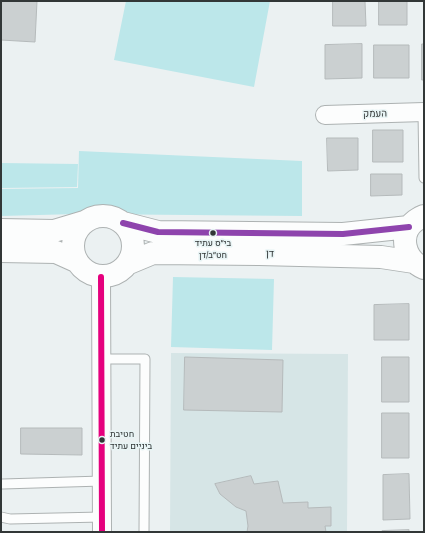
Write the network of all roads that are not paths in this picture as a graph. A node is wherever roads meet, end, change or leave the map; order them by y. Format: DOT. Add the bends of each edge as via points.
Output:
graph roads {
  1 [pos="424,112"];
  2 [pos="325,115"];
  3 [pos="424,178"];
  4 [pos="84,222"];
  5 [pos="417,222"];
  6 [pos="123,223"];
  7 [pos="1,230"];
  8 [pos="1,251"];
  9 [pos="76,261"];
  10 [pos="129,263"];
  11 [pos="419,265"];
  12 [pos="101,277"];
  13 [pos="102,359"];
  14 [pos="102,482"];
  15 [pos="1,484"];
  16 [pos="1,517"];
  17 [pos="102,524"];
  18 [pos="144,532"];
  1 -- 2 [label="street, העמק"];
  1 -- 3 [label="lane"];
  4 -- 6 [label="street" via="93,217 104,216 114,217"];
  4 -- 7 [label="street" via="54,231"];
  4 -- 9 [label="street" via="73,240"];
  5 -- 6 [label="street, דן" via="343,234 158,232"];
  5 -- 11 [label="street" via="407,232 405,241 408,255"];
  6 -- 10 [label="street" via="130,231 133,241"];
  8 -- 9 [label="street" via="56,252"];
  9 -- 12 [label="street" via="82,269"];
  10 -- 11 [label="street, דן" via="153,253 381,257"];
  10 -- 12 [label="street" via="112,275"];
  12 -- 13 [label="street"];
  13 -- 14 [label="street"];
  13 -- 18 [label="lane" via="145,359"];
  14 -- 15 [label="lane"];
  14 -- 17 [label="street"];
  16 -- 17 [label="lane"];
}
